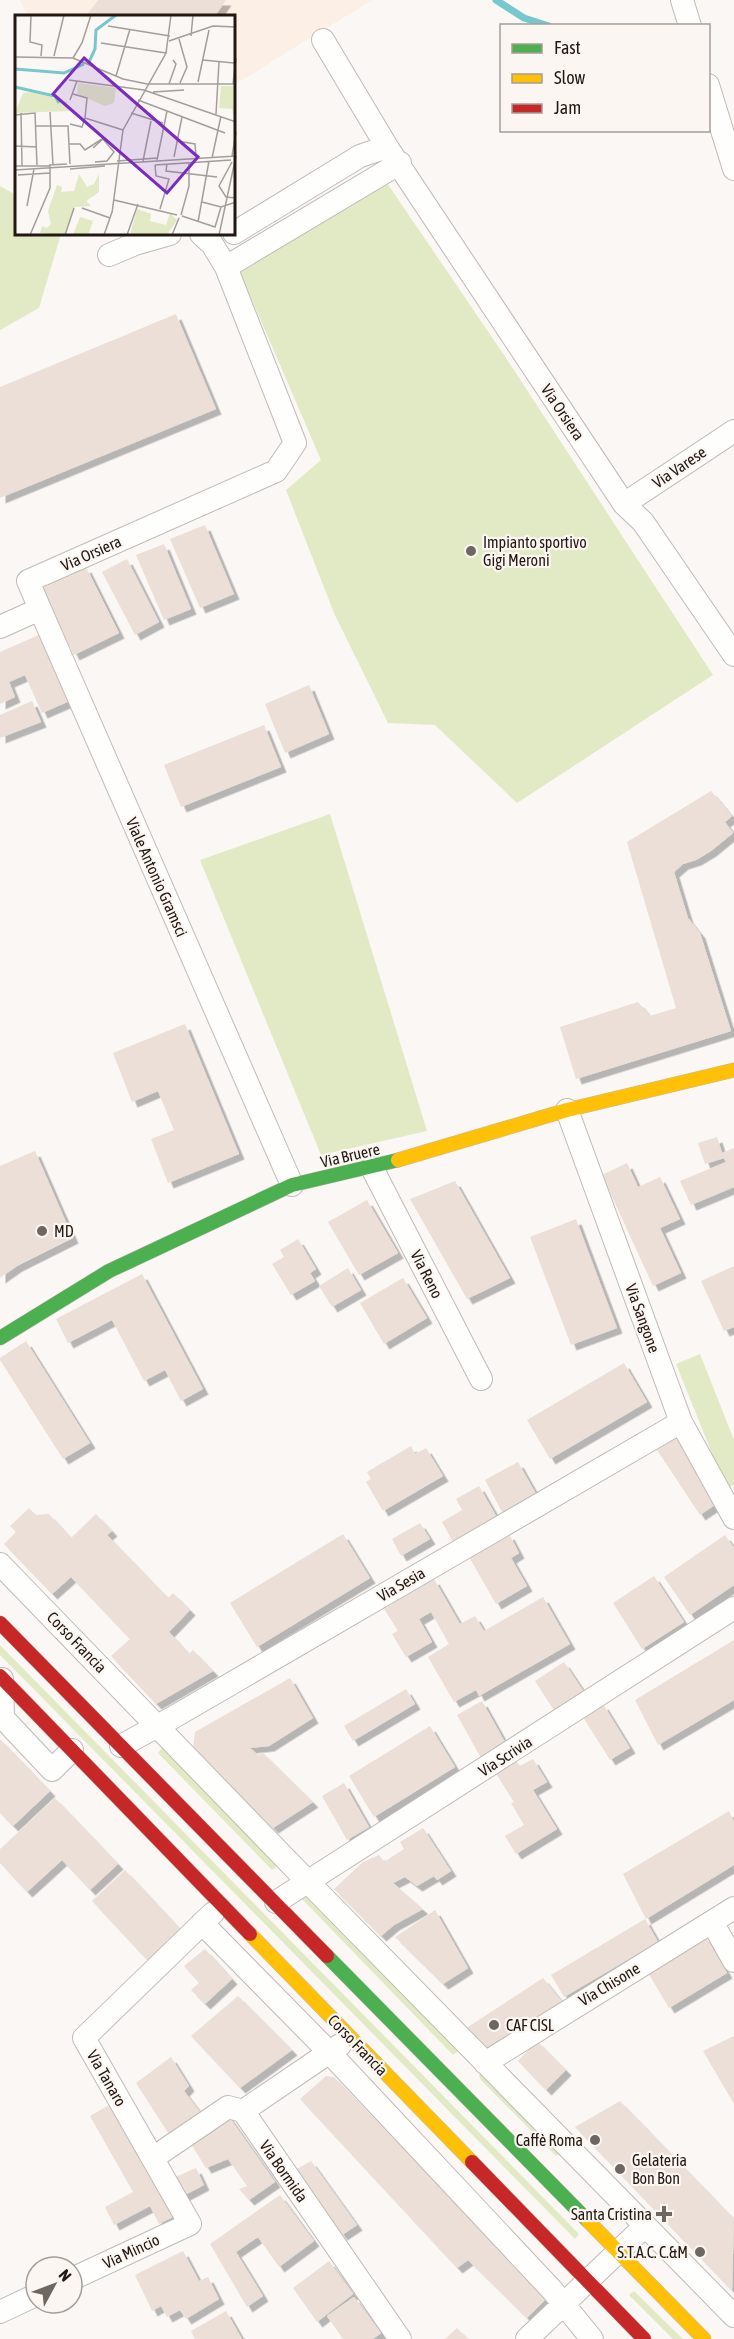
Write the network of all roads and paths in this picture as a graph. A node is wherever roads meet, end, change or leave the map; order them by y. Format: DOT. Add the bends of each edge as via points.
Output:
graph roads {
  1 [pos="682,0"];
  2 [pos="689,24"];
  3 [pos="323,40"];
  4 [pos="710,91"];
  5 [pos="393,155"];
  6 [pos="734,169"];
  7 [pos="236,232"];
  8 [pos="163,236"];
  9 [pos="203,236"];
  10 [pos="109,255"];
  11 [pos="226,267"];
  12 [pos="734,431"];
  13 [pos="624,504"];
  14 [pos="40,609"];
  15 [pos="0,627"];
  16 [pos="734,655"];
  17 [pos="734,1070"];
  18 [pos="567,1110"];
  19 [pos="372,1168"];
  20 [pos="292,1185"];
  21 [pos="0,1338"];
  22 [pos="481,1379"];
  23 [pos="681,1422"];
  24 [pos="734,1518"];
  25 [pos="0,1564"];
  26 [pos="734,1608"];
  27 [pos="0,1623"];
  28 [pos="1,1678"];
  29 [pos="158,1726"];
  30 [pos="121,1746"];
  31 [pos="72,1750"];
  32 [pos="309,1883"];
  33 [pos="276,1902"];
  34 [pos="222,1904"];
  35 [pos="734,1908"];
  36 [pos="712,1922"];
  37 [pos="202,1923"];
  38 [pos="734,1961"];
  39 [pos="352,2038"];
  40 [pos="328,2051"];
  41 [pos="482,2060"];
  42 [pos="452,2082"];
  43 [pos="243,2110"];
  44 [pos="153,2158"];
  45 [pos="190,2224"];
  46 [pos="645,2226"];
  47 [pos="618,2252"];
  48 [pos="84,2273"];
  49 [pos="588,2281"];
  50 [pos="24,2301"];
  51 [pos="564,2303"];
  52 [pos="732,2310"];
  53 [pos="0,2312"];
  54 [pos="400,2339"];
  55 [pos="527,2339"];
  56 [pos="592,2339"];
  57 [pos="645,2339"];
  58 [pos="704,2339"];
  1 -- 2 [label="street"];
  3 -- 5 [label="street, Via Orsiera"];
  4 -- 6 [label="street"];
  5 -- 7 [label="street" via="360,156"];
  5 -- 11 [label="street"];
  5 -- 13 [label="street, Via Orsiera"];
  8 -- 10 [label="street"];
  9 -- 11 [label="street, Via Orsiera"];
  11 -- 14 [label="street, Via Orsiera" via="295,442 276,471 28,580"];
  12 -- 13 [label="street, Via Varese"];
  13 -- 16 [label="street, Via Orsiera" via="643,522"];
  14 -- 15 [label="street"];
  14 -- 20 [label="street, Viale Antonio Gramsci"];
  17 -- 18 [label="main road, Via Bruere"];
  18 -- 19 [label="main road, Via Bruere"];
  18 -- 23 [label="street, Via Sangone"];
  19 -- 20 [label="main road, Via Bruere"];
  19 -- 22 [label="street, Via Reno"];
  20 -- 21 [label="main road, Via Bruere" via="109,1271"];
  23 -- 24 [label="street, Via Sangone"];
  23 -- 29 [label="street, Via Sesia"];
  25 -- 29 [label="street, Corso Francia"];
  26 -- 32 [label="street, Via Scrivia"];
  27 -- 30 [label="main road"];
  28 -- 31 [label="street, Corso Francia" via="3,1718 52,1770"];
  29 -- 30 [label="street, Via Sesia"];
  29 -- 32 [label="street, Corso Francia"];
  30 -- 33 [label="main road"];
  31 -- 34 [label="main road, Corso Francia"];
  32 -- 33 [label="street, Via Scrivia"];
  32 -- 41 [label="street, Corso Francia"];
  33 -- 42 [label="main road"];
  34 -- 37 [label="street, Via Tanaro"];
  34 -- 39 [label="main road, Corso Francia"];
  35 -- 36 [label="street, Via Chisone"];
  36 -- 38 [label="street"];
  36 -- 41 [label="street, Via Chisone"];
  37 -- 40 [label="street, Corso Francia"];
  37 -- 44 [label="street, Via Tanaro" via="84,2038"];
  39 -- 40 [label="street"];
  39 -- 49 [label="main road, Corso Francia"];
  40 -- 43 [label="street"];
  40 -- 51 [label="street, Corso Francia"];
  41 -- 42 [label="street"];
  41 -- 46 [label="street, Corso Francia"];
  42 -- 47 [label="main road"];
  43 -- 44 [label="street" via="228,2107"];
  43 -- 54 [label="street, Via Bormida"];
  44 -- 45 [label="street, Via Tanaro"];
  45 -- 48 [label="street, Via Mincio"];
  46 -- 47 [label="street"];
  46 -- 52 [label="street, Corso Francia"];
  47 -- 49 [label="street"];
  47 -- 58 [label="main road"];
  49 -- 51 [label="street"];
  49 -- 57 [label="main road, Corso Francia"];
  50 -- 53 [label="street"];
  51 -- 55 [label="street"];
  51 -- 56 [label="street, Corso Francia"];
}
